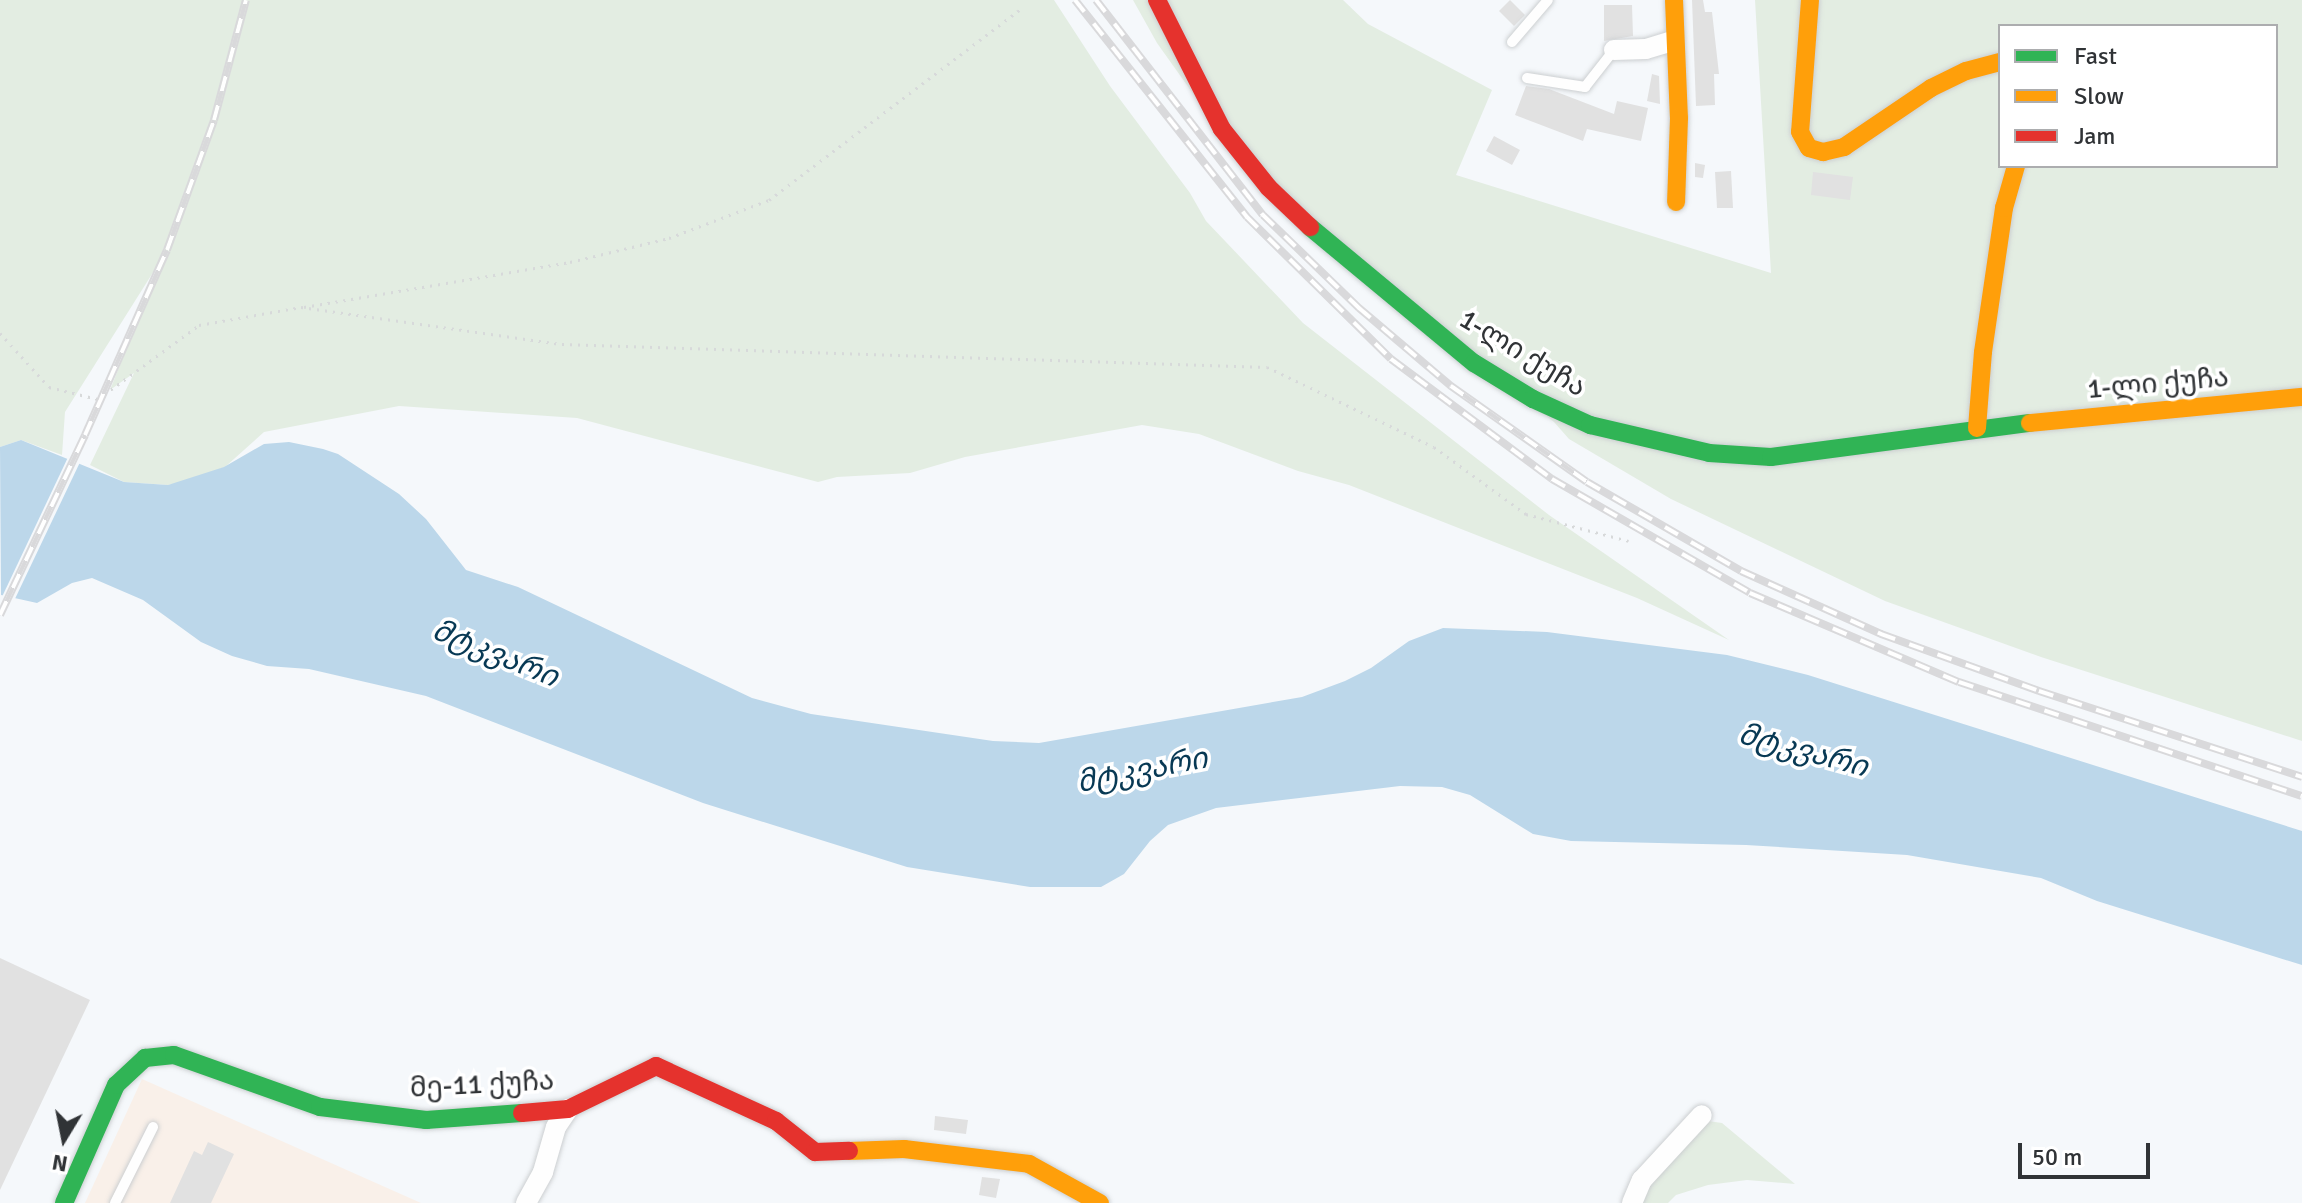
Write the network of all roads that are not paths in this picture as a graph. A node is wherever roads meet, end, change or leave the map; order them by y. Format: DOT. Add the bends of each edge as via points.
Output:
graph roads {
  1 [pos="1157,0"];
  2 [pos="1548,0"];
  3 [pos="1674,0"];
  4 [pos="1810,0"];
  5 [pos="1673,41"];
  6 [pos="1512,42"];
  7 [pos="1614,50"];
  8 [pos="1998,63"];
  9 [pos="1527,78"];
  10 [pos="2015,168"];
  11 [pos="1676,202"];
  12 [pos="2302,397"];
  13 [pos="1977,428"];
  14 [pos="568,1109"];
  15 [pos="1702,1115"];
  16 [pos="153,1127"];
  17 [pos="64,1203"];
  18 [pos="115,1203"];
  19 [pos="526,1203"];
  20 [pos="1100,1203"];
  21 [pos="1632,1203"];
  1 -- 13 [label="street, 1-ლი ქუჩა" via="1222,129 1269,188 1402,307 1474,363 1533,399 1590,425 1709,453 1771,457"];
  2 -- 6 [label="lane"];
  3 -- 5 [label="street"];
  4 -- 8 [label="street" via="1800,132 1809,148 1823,152 1844,147 1931,88"];
  5 -- 7 [label="street"];
  5 -- 11 [label="street" via="1679,118"];
  7 -- 9 [label="lane" via="1585,87"];
  10 -- 13 [label="street" via="2001,223"];
  12 -- 13 [label="street, 1-ლი ქუჩა"];
  14 -- 17 [label="street, მე-11 ქუჩა" via="426,1120 350,1111 320,1107 174,1055 145,1058 116,1085"];
  14 -- 19 [label="street"];
  14 -- 20 [label="street, მე-11 ქუჩა" via="656,1066 776,1121 815,1152 904,1149 1029,1164"];
  15 -- 21 [label="street" via="1642,1180"];
  16 -- 18 [label="lane"];
}
